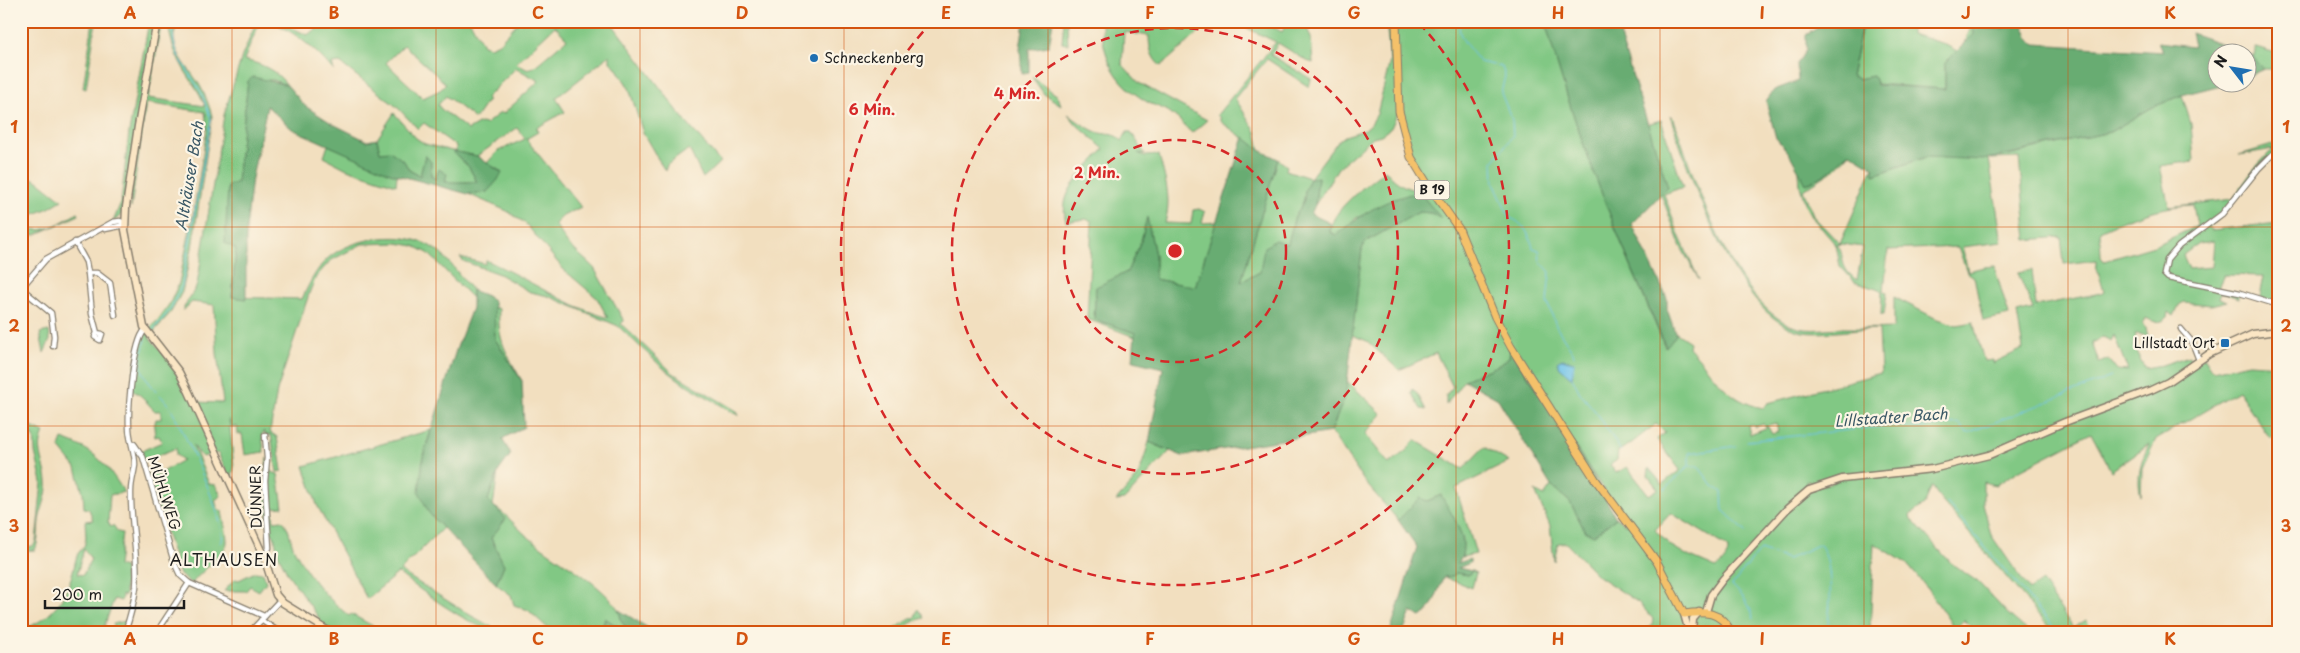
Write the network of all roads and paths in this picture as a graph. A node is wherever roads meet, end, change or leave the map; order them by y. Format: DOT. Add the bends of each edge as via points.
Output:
graph roads {
  1 [pos="157,21"];
  2 [pos="1396,21"];
  3 [pos="2279,148"];
  4 [pos="125,223"];
  5 [pos="75,242"];
  6 [pos="88,273"];
  7 [pos="21,288"];
  8 [pos="2279,305"];
  9 [pos="114,315"];
  10 [pos="2181,329"];
  11 [pos="145,330"];
  12 [pos="2279,331"];
  13 [pos="97,333"];
  14 [pos="53,346"];
  15 [pos="2199,360"];
  16 [pos="265,435"];
  17 [pos="133,442"];
  18 [pos="264,557"];
  19 [pos="189,582"];
  20 [pos="280,600"];
  21 [pos="1703,612"];
  22 [pos="1684,614"];
  23 [pos="264,616"];
  24 [pos="261,620"];
  25 [pos="125,632"];
  26 [pos="157,632"];
  27 [pos="250,632"];
  28 [pos="278,632"];
  29 [pos="330,632"];
  30 [pos="1691,632"];
  31 [pos="1731,632"];
  1 -- 4 [label="street"];
  2 -- 22 [label="main road, B 19" via="1399,111 1412,157 1459,229 1495,317 1511,347 1595,478 1657,562"];
  3 -- 8 [label="street" via="2222,214 2178,246 2167,260 2164,274 2168,278"];
  4 -- 5 [label="street"];
  4 -- 11 [label="street"];
  5 -- 6 [label="street"];
  5 -- 7 [label="street" via="46,259"];
  6 -- 9 [label="street" via="97,273 110,282"];
  6 -- 13 [label="street"];
  7 -- 14 [label="street" via="51,313"];
  10 -- 15 [label="street" via="2192,342"];
  11 -- 17 [label="street" via="140,337 133,367 129,427"];
  11 -- 18 [label="street" via="184,380"];
  12 -- 15 [label="street" via="2253,334"];
  15 -- 21 [label="street" via="2151,390 1989,455 1932,469 1842,479 1810,490 1787,509 1723,580"];
  16 -- 18 [label="street, DÜNNER" via="269,548"];
  17 -- 19 [label="street, MÜHLWEG" via="143,457 175,566"];
  17 -- 25 [label="street" via="131,491 136,586"];
  18 -- 20 [label="street"];
  19 -- 23 [label="street, MÜHLWEG"];
  19 -- 26 [label="street"];
  20 -- 23 [label="street"];
  20 -- 29 [label="street"];
  21 -- 22 [label="main road"];
  21 -- 30 [label="street" via="1694,619"];
  21 -- 31 [label="main road" via="1722,619"];
  22 -- 30 [label="street"];
  23 -- 24 [label="street"];
  24 -- 27 [label="street"];
  24 -- 28 [label="street"];
}
